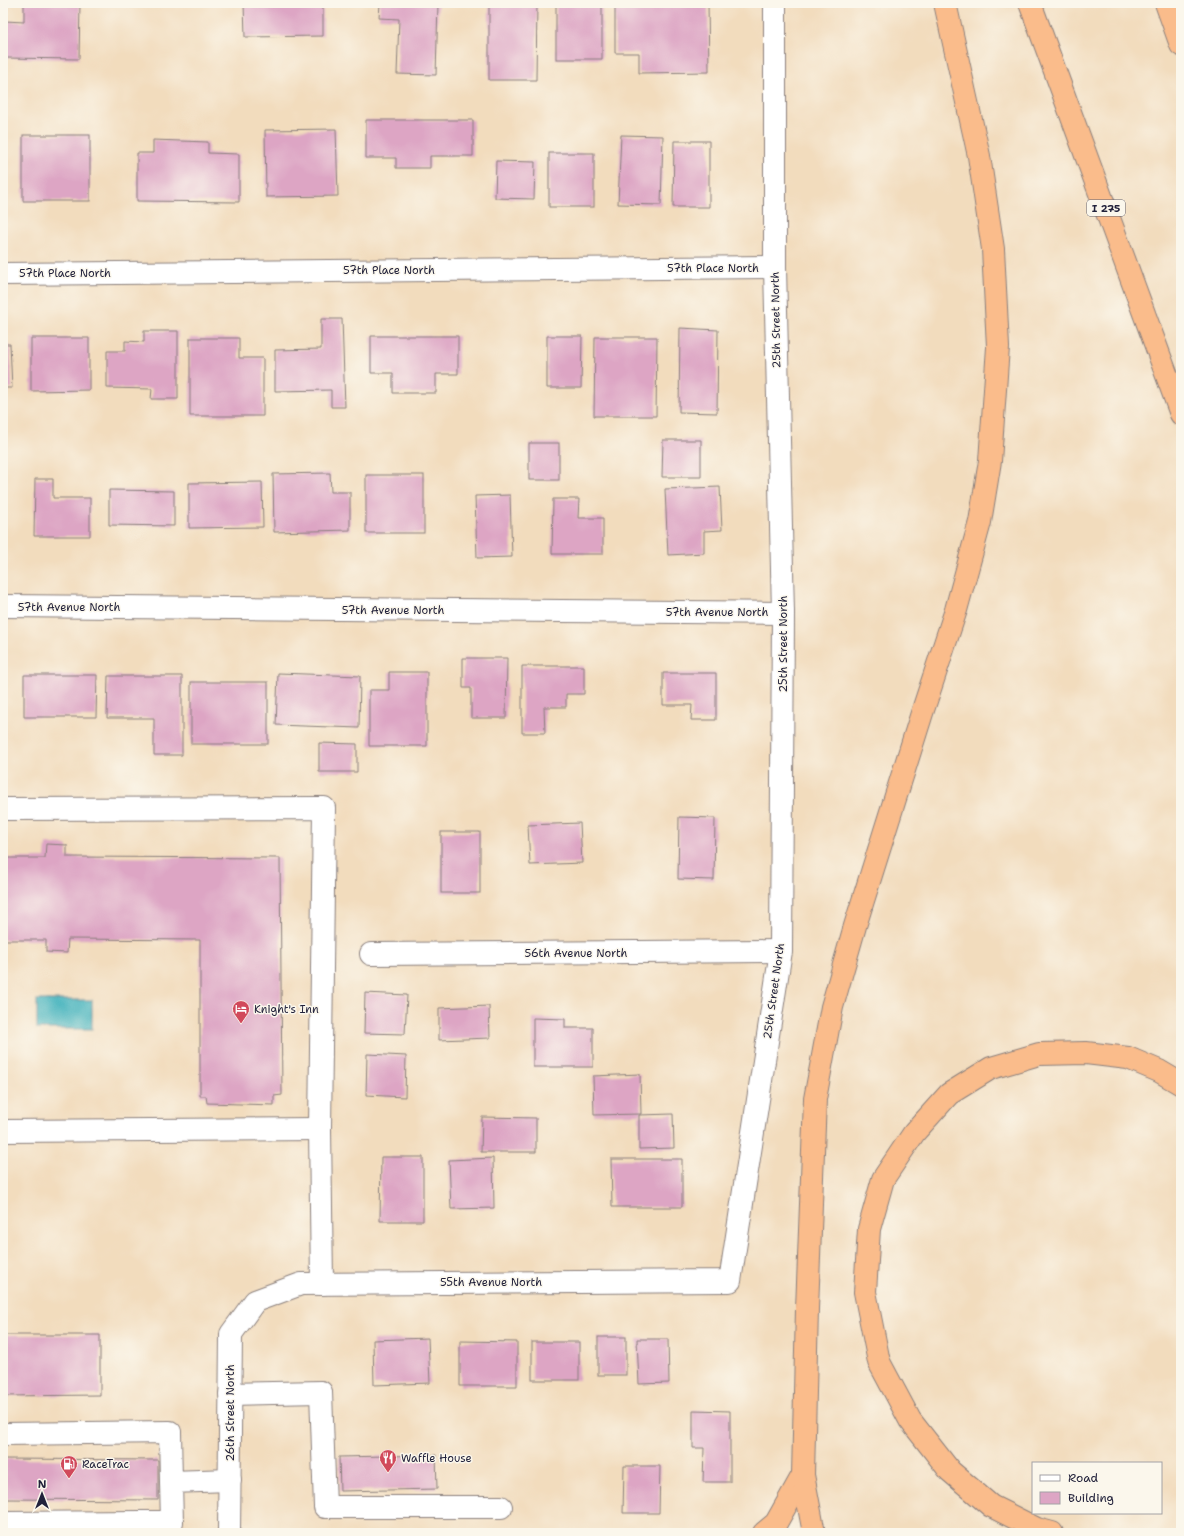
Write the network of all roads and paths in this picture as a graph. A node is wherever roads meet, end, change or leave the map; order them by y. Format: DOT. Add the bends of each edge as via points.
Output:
graph roads {
  1 [pos="775,3"];
  2 [pos="945,3"];
  3 [pos="1030,3"];
  4 [pos="1166,3"];
  5 [pos="1181,45"];
  6 [pos="775,267"];
  7 [pos="3,274"];
  8 [pos="1181,414"];
  9 [pos="3,606"];
  10 [pos="783,613"];
  11 [pos="3,809"];
  12 [pos="781,952"];
  13 [pos="372,954"];
  14 [pos="1181,1084"];
  15 [pos="320,1129"];
  16 [pos="3,1131"];
  17 [pos="730,1281"];
  18 [pos="322,1284"];
  19 [pos="255,1301"];
  20 [pos="230,1394"];
  21 [pos="3,1434"];
  22 [pos="803,1475"];
  23 [pos="230,1480"];
  24 [pos="171,1482"];
  25 [pos="501,1507"];
  26 [pos="4,1526"];
  27 [pos="141,1528"];
  28 [pos="229,1533"];
  29 [pos="764,1533"];
  30 [pos="814,1533"];
  31 [pos="1052,1533"];
  1 -- 6 [label="street, 25th Street North"];
  2 -- 22 [label="highway" via="979,156 993,249 998,347 990,461 980,522 956,610 855,926 832,1007 814,1099"];
  3 -- 8 [label="highway, I 275"];
  4 -- 5 [label="highway"];
  6 -- 7 [label="street, 57th Place North"];
  6 -- 10 [label="street, 25th Street North"];
  9 -- 10 [label="street, 57th Avenue North"];
  10 -- 12 [label="street, 25th Street North"];
  11 -- 15 [label="street" via="324,808"];
  12 -- 13 [label="street, 56th Avenue North"];
  12 -- 17 [label="street, 25th Street North"];
  14 -- 31 [label="highway" via="1128,1058 1086,1053 1039,1054 991,1068 949,1094 914,1133 883,1179 869,1229 865,1292 879,1362 910,1420 950,1471 991,1506 1037,1529"];
  15 -- 16 [label="street"];
  15 -- 18 [label="street"];
  17 -- 18 [label="street, 55th Avenue North"];
  18 -- 19 [label="street, 55th Avenue North" via="302,1284"];
  19 -- 20 [label="street, 26th Street North" via="231,1334"];
  20 -- 23 [label="street, 26th Street North"];
  20 -- 25 [label="street" via="320,1392 325,1507"];
  21 -- 24 [label="street" via="170,1432"];
  22 -- 29 [label="highway" via="776,1523"];
  22 -- 30 [label="highway"];
  23 -- 24 [label="street"];
  23 -- 28 [label="street, 26th Street North"];
  24 -- 27 [label="street" via="172,1522"];
  26 -- 27 [label="street"];
}
